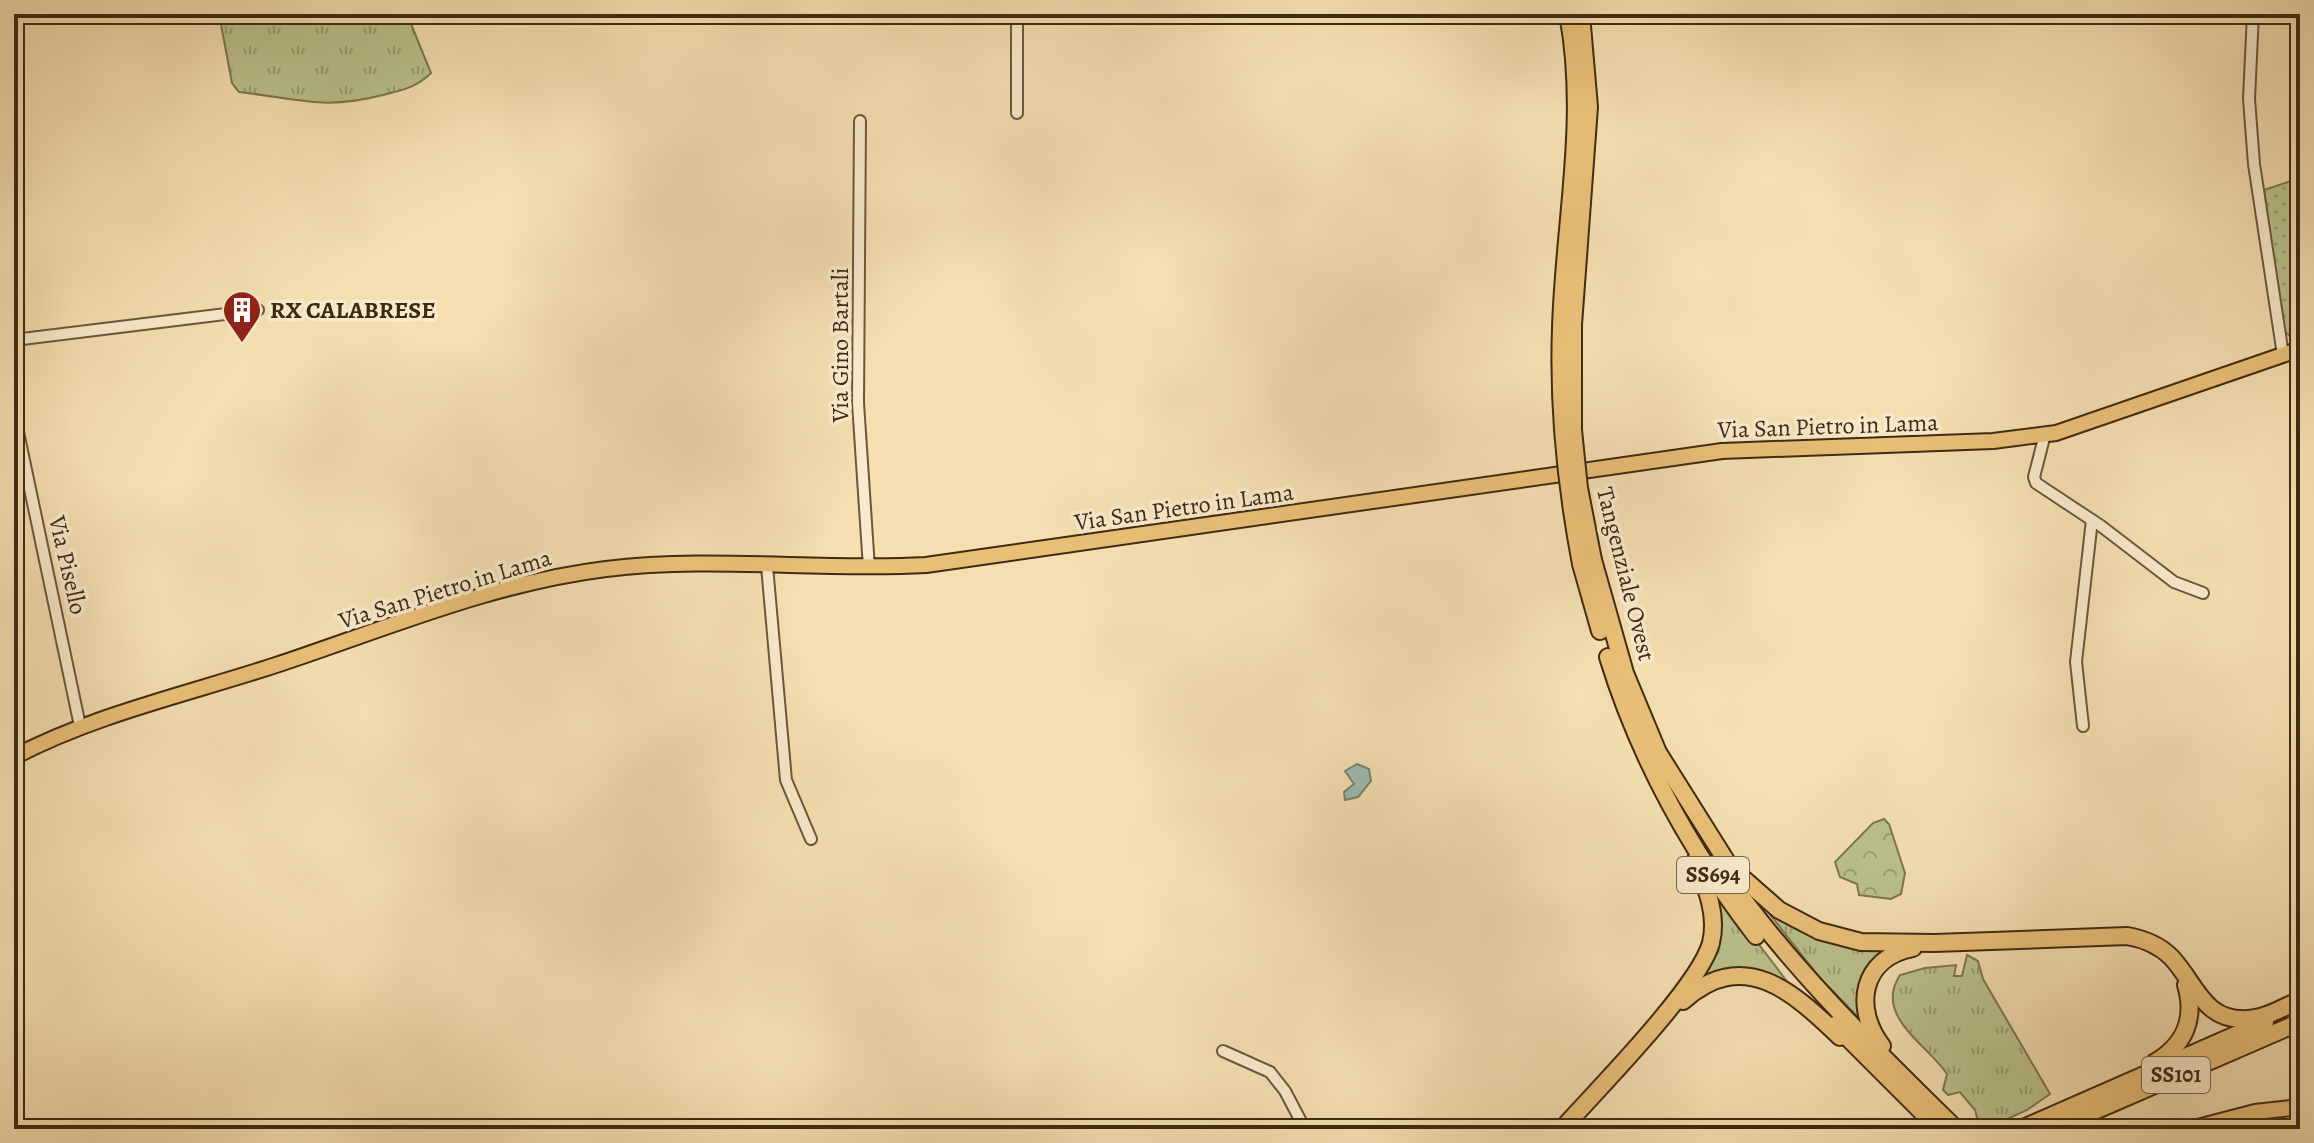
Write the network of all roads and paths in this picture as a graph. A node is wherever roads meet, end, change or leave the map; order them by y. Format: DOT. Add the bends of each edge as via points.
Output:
graph roads {
  1 [pos="1017,14"];
  2 [pos="1568,14"];
  3 [pos="1581,14"];
  4 [pos="2253,14"];
  5 [pos="1017,113"];
  6 [pos="860,121"];
  7 [pos="258,310"];
  8 [pos="14,340"];
  9 [pos="2300,349"];
  10 [pos="2283,355"];
  11 [pos="14,413"];
  12 [pos="2045,434"];
  13 [pos="2092,520"];
  14 [pos="1587,562"];
  15 [pos="767,566"];
  16 [pos="869,568"];
  17 [pos="2203,593"];
  18 [pos="80,726"];
  19 [pos="2083,726"];
  20 [pos="1659,754"];
  21 [pos="14,757"];
  22 [pos="1658,780"];
  23 [pos="811,839"];
  24 [pos="1935,943"];
  25 [pos="2184,976"];
  26 [pos="2300,1000"];
  27 [pos="2300,1006"];
  28 [pos="2300,1024"];
  29 [pos="1644,1037"];
  30 [pos="1223,1051"];
  31 [pos="1885,1076"];
  32 [pos="2300,1107"];
  33 [pos="2061,1111"];
  34 [pos="1945,1126"];
  35 [pos="1305,1129"];
  36 [pos="1562,1129"];
  37 [pos="2021,1129"];
  38 [pos="2053,1129"];
  39 [pos="2190,1129"];
  1 -- 5 [label="street"];
  2 -- 14 [label="highway, Tangenziale Ovest / SS694, bridge" via="1577,133 1561,327 1561,410 1567,483"];
  3 -- 14 [label="highway, Tangenziale Ovest / SS694, bridge" via="1589,107 1573,325 1573,430"];
  4 -- 10 [label="street" via="2249,99 2254,164"];
  6 -- 16 [label="street, Via Gino Bartali" via="858,403"];
  7 -- 8 [label="street"];
  9 -- 10 [label="main road, Via San Pietro in Lama"];
  10 -- 12 [label="main road, Via San Pietro in Lama" via="2088,425"];
  11 -- 18 [label="street, Via Pisello"];
  12 -- 13 [label="street" via="2036,483"];
  12 -- 16 [label="main road, Via San Pietro in Lama" via="1993,441 1722,451 985,558"];
  13 -- 17 [label="street" via="2174,582"];
  13 -- 19 [label="street" via="2076,662"];
  14 -- 20 [label="highway, Tangenziale Ovest / SS694"];
  14 -- 22 [label="highway, Tangenziale Ovest / SS694" via="1615,678"];
  15 -- 16 [label="main road, Via San Pietro in Lama"];
  15 -- 18 [label="main road, Via San Pietro in Lama" via="651,564 521,584"];
  15 -- 23 [label="street" via="786,780"];
  18 -- 21 [label="main road, Via San Pietro in Lama"];
  20 -- 24 [label="highway" via="1730,867 1779,910 1842,938"];
  20 -- 34 [label="highway, Tangenziale Ovest / SS694" via="1707,847 1770,935"];
  22 -- 29 [label="highway" via="1708,895 1712,934 1697,970"];
  22 -- 31 [label="highway, Tangenziale Ovest / SS694" via="1742,917"];
  24 -- 25 [label="highway" via="2127,936 2160,948"];
  24 -- 34 [label="highway" via="1904,949 1880,963 1865,987 1863,1003 1877,1039 1937,1104"];
  25 -- 26 [label="highway" via="2208,1007 2235,1018 2262,1016"];
  25 -- 33 [label="highway" via="2190,1020 2173,1049"];
  27 -- 33 [label="highway, SS101"];
  28 -- 38 [label="highway, SS101"];
  29 -- 31 [label="highway" via="1701,985 1748,977 1793,994"];
  29 -- 36 [label="highway"];
  30 -- 35 [label="street" via="1270,1072"];
  31 -- 34 [label="highway, Tangenziale Ovest / SS694"];
  32 -- 39 [label="main road"];
  33 -- 37 [label="highway, SS101"];
}
